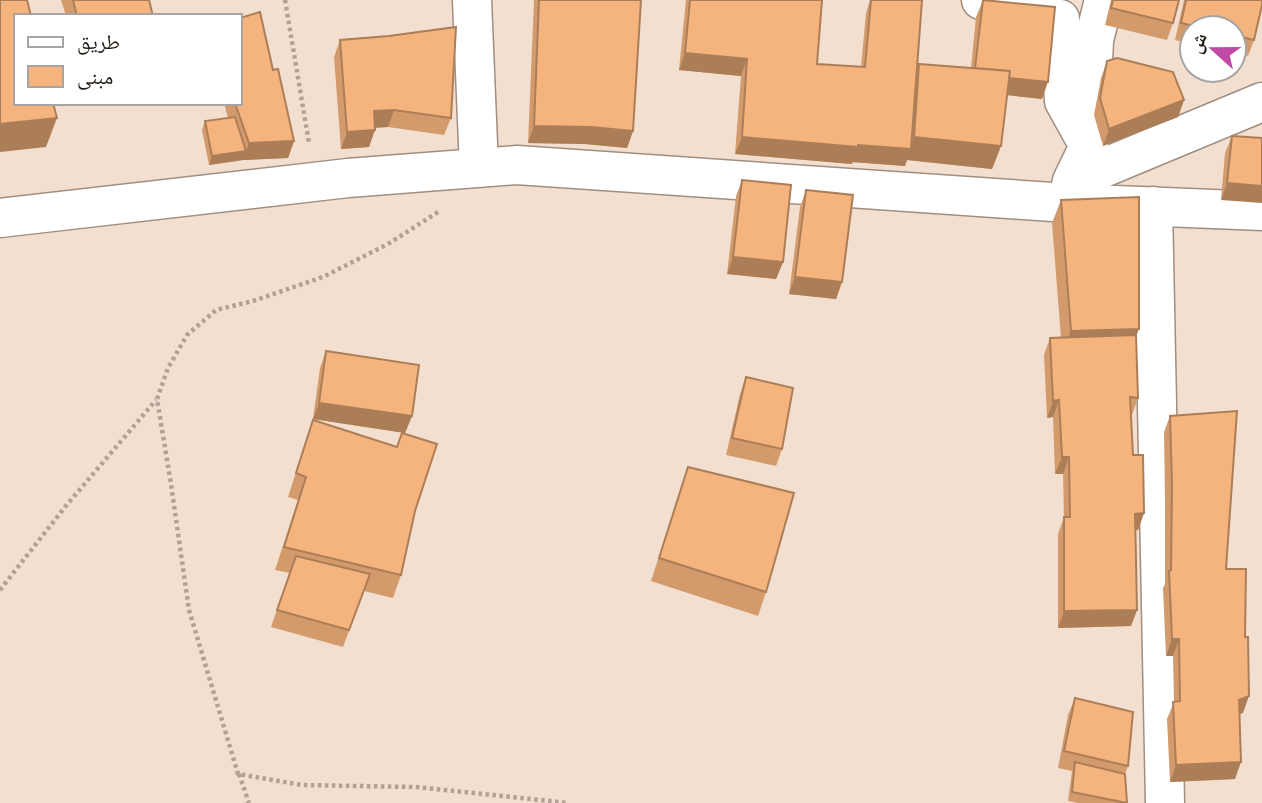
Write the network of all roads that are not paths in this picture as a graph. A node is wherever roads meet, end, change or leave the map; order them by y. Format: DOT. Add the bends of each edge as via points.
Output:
graph roads {
  1 [pos="472,0"];
  2 [pos="981,0"];
  3 [pos="1104,0"];
  4 [pos="1262,102"];
  5 [pos="1089,146"];
  6 [pos="479,168"];
  7 [pos="1070,192"];
  8 [pos="1153,206"];
  9 [pos="1262,211"];
  10 [pos="0,218"];
  11 [pos="1165,803"];
  1 -- 6 [label="street"];
  2 -- 5 [label="street" via="1060,19 1064,101"];
  3 -- 5 [label="street" via="1094,40"];
  4 -- 7 [label="street"];
  5 -- 7 [label="street"];
  6 -- 7 [label="street" via="517,165"];
  6 -- 10 [label="street"];
  7 -- 8 [label="street"];
  8 -- 9 [label="street"];
  8 -- 11 [label="street"];
}
